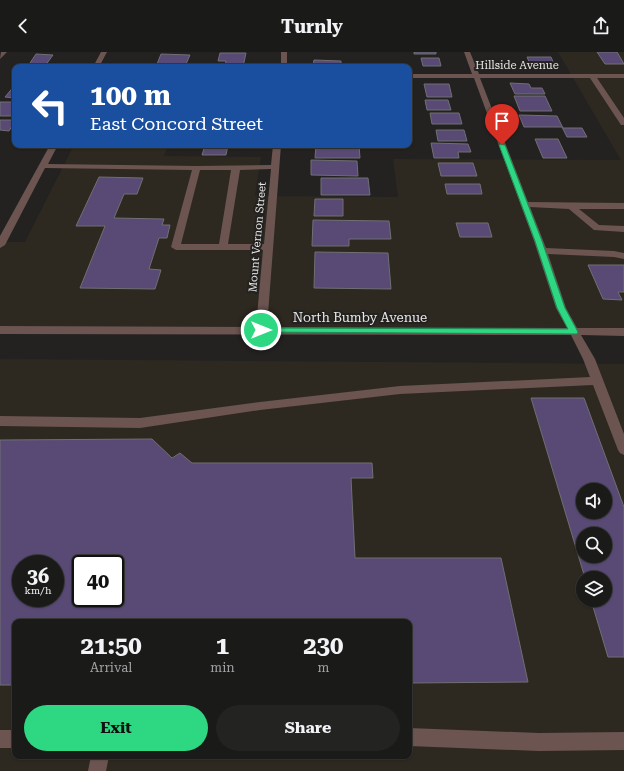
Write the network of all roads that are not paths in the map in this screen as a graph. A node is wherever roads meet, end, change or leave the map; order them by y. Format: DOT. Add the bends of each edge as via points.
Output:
graph roads {
  1 [pos="4,52"];
  2 [pos="104,52"];
  3 [pos="284,52"];
  4 [pos="467,52"];
  5 [pos="0,56"];
  6 [pos="98,64"];
  7 [pos="284,64"];
  8 [pos="412,76"];
  9 [pos="475,76"];
  10 [pos="592,76"];
  11 [pos="624,76"];
  12 [pos="624,123"];
  13 [pos="52,148"];
  14 [pos="277,148"];
  15 [pos="43,166"];
  16 [pos="275,167"];
  17 [pos="197,168"];
  18 [pos="236,168"];
  19 [pos="524,204"];
  20 [pos="571,206"];
  21 [pos="624,206"];
  22 [pos="624,229"];
  23 [pos="0,245"];
  24 [pos="223,247"];
  25 [pos="268,247"];
  26 [pos="542,251"];
  27 [pos="624,256"];
  28 [pos="0,330"];
  29 [pos="261,330"];
  30 [pos="574,332"];
  31 [pos="624,332"];
  32 [pos="598,381"];
  33 [pos="0,421"];
  34 [pos="624,450"];
  35 [pos="412,738"];
  36 [pos="0,739"];
  37 [pos="12,739"];
  38 [pos="624,741"];
  39 [pos="99,759"];
  40 [pos="97,771"];
  1 -- 5 [label="street"];
  2 -- 6 [label="street"];
  3 -- 7 [label="street"];
  4 -- 9 [label="street"];
  8 -- 9 [label="street, Hillside Avenue"];
  9 -- 10 [label="street, Hillside Avenue"];
  9 -- 19 [label="street"];
  10 -- 11 [label="street, Hillside Avenue"];
  10 -- 12 [label="street"];
  13 -- 15 [label="street"];
  14 -- 16 [label="street, Mount Vernon Street"];
  15 -- 17 [label="street"];
  15 -- 23 [label="street"];
  16 -- 18 [label="street"];
  16 -- 25 [label="street, Mount Vernon Street"];
  17 -- 18 [label="street"];
  17 -- 24 [label="street" via="176,247"];
  18 -- 24 [label="street"];
  19 -- 20 [label="street"];
  19 -- 26 [label="street"];
  20 -- 21 [label="street"];
  20 -- 22 [label="street" via="597,228"];
  24 -- 25 [label="street"];
  25 -- 29 [label="street, Mount Vernon Street"];
  26 -- 27 [label="street"];
  26 -- 30 [label="street" via="561,308"];
  28 -- 29 [label="street, North Bumby Avenue"];
  29 -- 30 [label="street, North Bumby Avenue"];
  30 -- 31 [label="street, North Bumby Avenue"];
  30 -- 32 [label="street"];
  32 -- 33 [label="street" via="400,390 140,423"];
  32 -- 34 [label="street"];
  35 -- 38 [label="street" via="539,742"];
  36 -- 37 [label="street"];
  39 -- 40 [label="street"];
}
